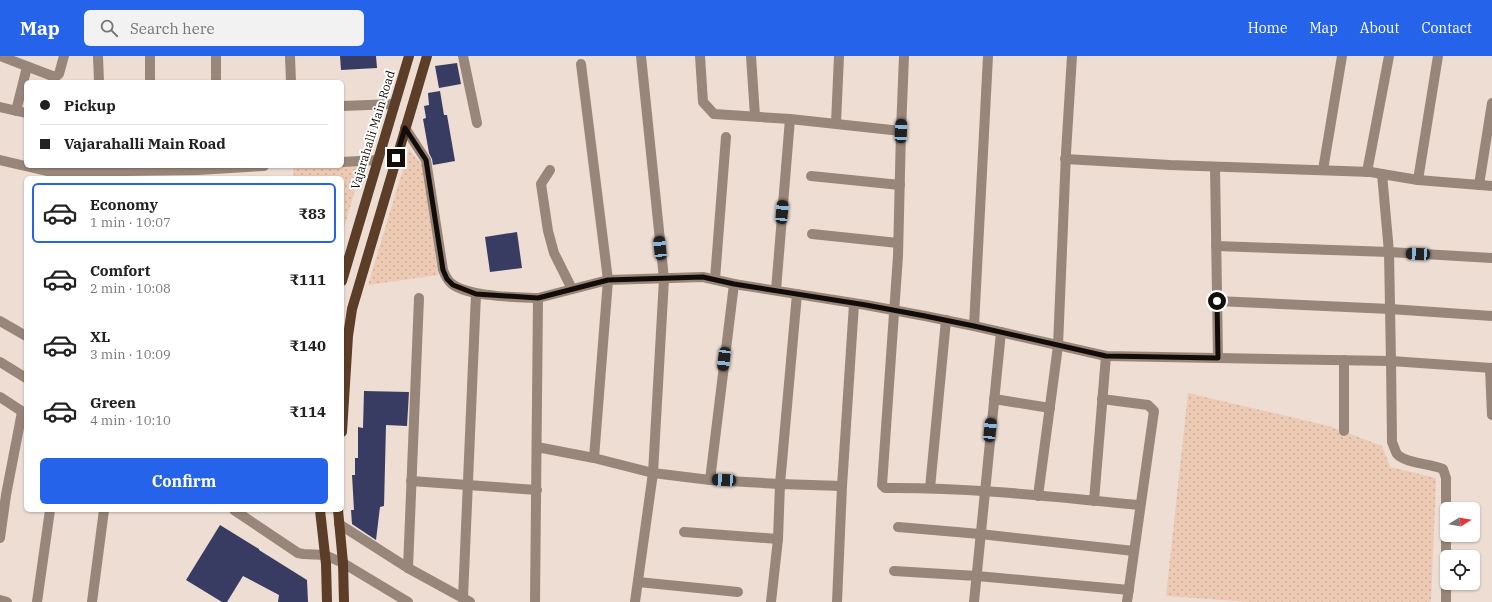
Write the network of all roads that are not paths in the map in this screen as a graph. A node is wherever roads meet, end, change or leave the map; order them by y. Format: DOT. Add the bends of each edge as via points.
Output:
graph roads {
  1 [pos="0,56"];
  2 [pos="64,56"];
  3 [pos="98,56"];
  4 [pos="150,56"];
  5 [pos="216,56"];
  6 [pos="290,56"];
  7 [pos="409,56"];
  8 [pos="427,56"];
  9 [pos="463,56"];
  10 [pos="641,56"];
  11 [pos="700,56"];
  12 [pos="751,56"];
  13 [pos="839,56"];
  14 [pos="904,56"];
  15 [pos="988,56"];
  16 [pos="1072,56"];
  17 [pos="1342,56"];
  18 [pos="1389,56"];
  19 [pos="1438,56"];
  20 [pos="581,64"];
  21 [pos="27,67"];
  22 [pos="25,80"];
  23 [pos="99,80"];
  24 [pos="150,80"];
  25 [pos="216,80"];
  26 [pos="291,80"];
  27 [pos="24,90"];
  28 [pos="394,104"];
  29 [pos="1492,104"];
  30 [pos="344,106"];
  31 [pos="0,107"];
  32 [pos="21,112"];
  33 [pos="755,116"];
  34 [pos="790,119"];
  35 [pos="477,123"];
  36 [pos="836,123"];
  37 [pos="405,128"];
  38 [pos="901,131"];
  39 [pos="726,137"];
  40 [pos="1066,159"];
  41 [pos="0,160"];
  42 [pos="378,160"];
  43 [pos="344,162"];
  44 [pos="1215,167"];
  45 [pos="24,168"];
  46 [pos="25,168"];
  47 [pos="248,168"];
  48 [pos="550,170"];
  49 [pos="1323,170"];
  50 [pos="1367,172"];
  51 [pos="44,174"];
  52 [pos="165,174"];
  53 [pos="198,174"];
  54 [pos="1382,174"];
  55 [pos="811,176"];
  56 [pos="1418,180"];
  57 [pos="900,185"];
  58 [pos="1479,185"];
  59 [pos="1492,186"];
  60 [pos="812,234"];
  61 [pos="898,243"];
  62 [pos="1216,246"];
  63 [pos="1389,252"];
  64 [pos="1492,258"];
  65 [pos="344,274"];
  66 [pos="664,279"];
  67 [pos="715,279"];
  68 [pos="608,280"];
  69 [pos="734,284"];
  70 [pos="572,289"];
  71 [pos="776,290"];
  72 [pos="476,294"];
  73 [pos="797,294"];
  74 [pos="418,298"];
  75 [pos="538,298"];
  76 [pos="1217,301"];
  77 [pos="854,304"];
  78 [pos="1390,309"];
  79 [pos="895,310"];
  80 [pos="1492,316"];
  81 [pos="946,320"];
  82 [pos="0,321"];
  83 [pos="974,326"];
  84 [pos="1001,332"];
  85 [pos="24,335"];
  86 [pos="1058,346"];
  87 [pos="1106,356"];
  88 [pos="1218,358"];
  89 [pos="1344,360"];
  90 [pos="1391,361"];
  91 [pos="0,362"];
  92 [pos="1491,368"];
  93 [pos="24,377"];
  94 [pos="0,397"];
  95 [pos="994,399"];
  96 [pos="1102,399"];
  97 [pos="344,400"];
  98 [pos="1050,408"];
  99 [pos="24,413"];
  100 [pos="1492,415"];
  101 [pos="1344,431"];
  102 [pos="537,447"];
  103 [pos="594,458"];
  104 [pos="653,473"];
  105 [pos="710,480"];
  106 [pos="412,481"];
  107 [pos="780,484"];
  108 [pos="468,485"];
  109 [pos="842,486"];
  110 [pos="930,488"];
  111 [pos="537,490"];
  112 [pos="984,491"];
  113 [pos="3,494"];
  114 [pos="1038,496"];
  115 [pos="1094,501"];
  116 [pos="1139,505"];
  117 [pos="50,512"];
  118 [pos="104,512"];
  119 [pos="237,512"];
  120 [pos="320,512"];
  121 [pos="338,512"];
  122 [pos="339,524"];
  123 [pos="898,527"];
  124 [pos="684,532"];
  125 [pos="980,534"];
  126 [pos="0,538"];
  127 [pos="778,539"];
  128 [pos="1134,551"];
  129 [pos="325,555"];
  130 [pos="343,563"];
  131 [pos="408,568"];
  132 [pos="894,571"];
  133 [pos="977,576"];
  134 [pos="638,582"];
  135 [pos="1129,590"];
  136 [pos="738,592"];
  137 [pos="0,600"];
  138 [pos="466,600"];
  139 [pos="7,602"];
  140 [pos="38,602"];
  141 [pos="92,602"];
  142 [pos="327,602"];
  143 [pos="344,602"];
  144 [pos="408,602"];
  145 [pos="535,602"];
  146 [pos="635,602"];
  147 [pos="771,602"];
  148 [pos="837,602"];
  149 [pos="974,602"];
  150 [pos="1127,602"];
  151 [pos="1446,602"];
  1 -- 21 [label="street"];
  2 -- 21 [label="street" via="59,74 55,77"];
  3 -- 23 [label="street"];
  4 -- 24 [label="street"];
  5 -- 25 [label="street"];
  6 -- 26 [label="street"];
  7 -- 28 [label="main road, Vajarahalli Main Road"];
  8 -- 37 [label="main road"];
  9 -- 35 [label="street"];
  10 -- 66 [label="street"];
  11 -- 33 [label="street" via="704,102 714,114"];
  12 -- 33 [label="street"];
  13 -- 36 [label="street"];
  14 -- 38 [label="street"];
  15 -- 83 [label="street"];
  16 -- 40 [label="street"];
  17 -- 49 [label="street"];
  18 -- 50 [label="street"];
  19 -- 56 [label="street"];
  20 -- 68 [label="street"];
  21 -- 22 [label="street"];
  27 -- 32 [label="street"];
  28 -- 30 [label="street"];
  28 -- 42 [label="main road, Vajarahalli Main Road"];
  29 -- 58 [label="street"];
  31 -- 32 [label="street"];
  33 -- 34 [label="street"];
  34 -- 36 [label="street"];
  34 -- 71 [label="street"];
  36 -- 38 [label="street"];
  37 -- 72 [label="street" via="426,160 443,270 453,285"];
  37 -- 97 [label="main road" via="352,308"];
  38 -- 57 [label="street"];
  39 -- 67 [label="street"];
  40 -- 44 [label="street"];
  40 -- 86 [label="street"];
  41 -- 45 [label="street"];
  42 -- 43 [label="street"];
  42 -- 65 [label="main road, Vajarahalli Main Road"];
  44 -- 49 [label="street"];
  44 -- 62 [label="street"];
  46 -- 51 [label="street"];
  47 -- 53 [label="street"];
  48 -- 70 [label="street" via="541,184 548,231 554,253"];
  49 -- 50 [label="street"];
  50 -- 54 [label="street"];
  51 -- 52 [label="street"];
  52 -- 53 [label="street"];
  54 -- 56 [label="street"];
  54 -- 63 [label="street"];
  55 -- 57 [label="street"];
  56 -- 58 [label="street"];
  57 -- 61 [label="street"];
  58 -- 59 [label="street"];
  60 -- 61 [label="street"];
  61 -- 79 [label="street"];
  62 -- 63 [label="street"];
  62 -- 76 [label="street"];
  63 -- 64 [label="street"];
  63 -- 78 [label="street"];
  66 -- 67 [label="street"];
  66 -- 68 [label="street"];
  66 -- 104 [label="street"];
  67 -- 69 [label="street"];
  68 -- 70 [label="street"];
  68 -- 103 [label="street"];
  69 -- 71 [label="street"];
  69 -- 105 [label="street"];
  70 -- 75 [label="street"];
  71 -- 73 [label="street"];
  72 -- 75 [label="street"];
  72 -- 108 [label="street"];
  73 -- 77 [label="street"];
  73 -- 107 [label="street"];
  74 -- 106 [label="street"];
  75 -- 102 [label="street"];
  76 -- 78 [label="street"];
  76 -- 88 [label="street"];
  77 -- 79 [label="street"];
  77 -- 109 [label="street"];
  78 -- 80 [label="street"];
  78 -- 90 [label="street"];
  79 -- 81 [label="street"];
  79 -- 110 [label="street" via="882,485 885,488"];
  81 -- 83 [label="street"];
  81 -- 110 [label="street"];
  82 -- 85 [label="street"];
  83 -- 84 [label="street"];
  84 -- 86 [label="street"];
  84 -- 95 [label="street"];
  86 -- 87 [label="street"];
  86 -- 98 [label="street"];
  87 -- 88 [label="street"];
  87 -- 96 [label="street"];
  88 -- 89 [label="street"];
  89 -- 90 [label="street"];
  89 -- 101 [label="street"];
  90 -- 92 [label="street"];
  90 -- 151 [label="street" via="1392,442 1397,453 1403,459 1443,469 1446,478"];
  91 -- 93 [label="street"];
  92 -- 100 [label="street"];
  94 -- 99 [label="street"];
  95 -- 98 [label="street"];
  95 -- 112 [label="street"];
  96 -- 115 [label="street"];
  96 -- 116 [label="street" via="1148,405 1154,411"];
  98 -- 114 [label="street"];
  99 -- 113 [label="street"];
  102 -- 103 [label="street"];
  102 -- 111 [label="street"];
  103 -- 104 [label="street"];
  104 -- 105 [label="street"];
  104 -- 134 [label="street"];
  105 -- 107 [label="street"];
  106 -- 108 [label="street"];
  106 -- 131 [label="street"];
  107 -- 109 [label="street"];
  107 -- 127 [label="street"];
  108 -- 111 [label="street"];
  108 -- 138 [label="street"];
  109 -- 148 [label="street"];
  110 -- 112 [label="street"];
  111 -- 145 [label="street"];
  112 -- 114 [label="street"];
  112 -- 125 [label="street"];
  113 -- 126 [label="street"];
  114 -- 115 [label="street"];
  115 -- 116 [label="street"];
  116 -- 128 [label="street"];
  117 -- 140 [label="street"];
  118 -- 141 [label="street"];
  119 -- 129 [label="street" via="298,553"];
  120 -- 129 [label="main road"];
  121 -- 122 [label="main road"];
  122 -- 130 [label="main road"];
  122 -- 131 [label="street"];
  123 -- 125 [label="street"];
  124 -- 127 [label="street"];
  125 -- 128 [label="street"];
  125 -- 133 [label="street"];
  127 -- 147 [label="street"];
  128 -- 135 [label="street"];
  129 -- 130 [label="street"];
  129 -- 142 [label="main road"];
  130 -- 143 [label="main road"];
  130 -- 144 [label="street"];
  131 -- 138 [label="street"];
  132 -- 133 [label="street"];
  133 -- 135 [label="street"];
  133 -- 149 [label="street"];
  134 -- 136 [label="street"];
  134 -- 146 [label="street"];
  135 -- 150 [label="street"];
  137 -- 139 [label="street"];
}
